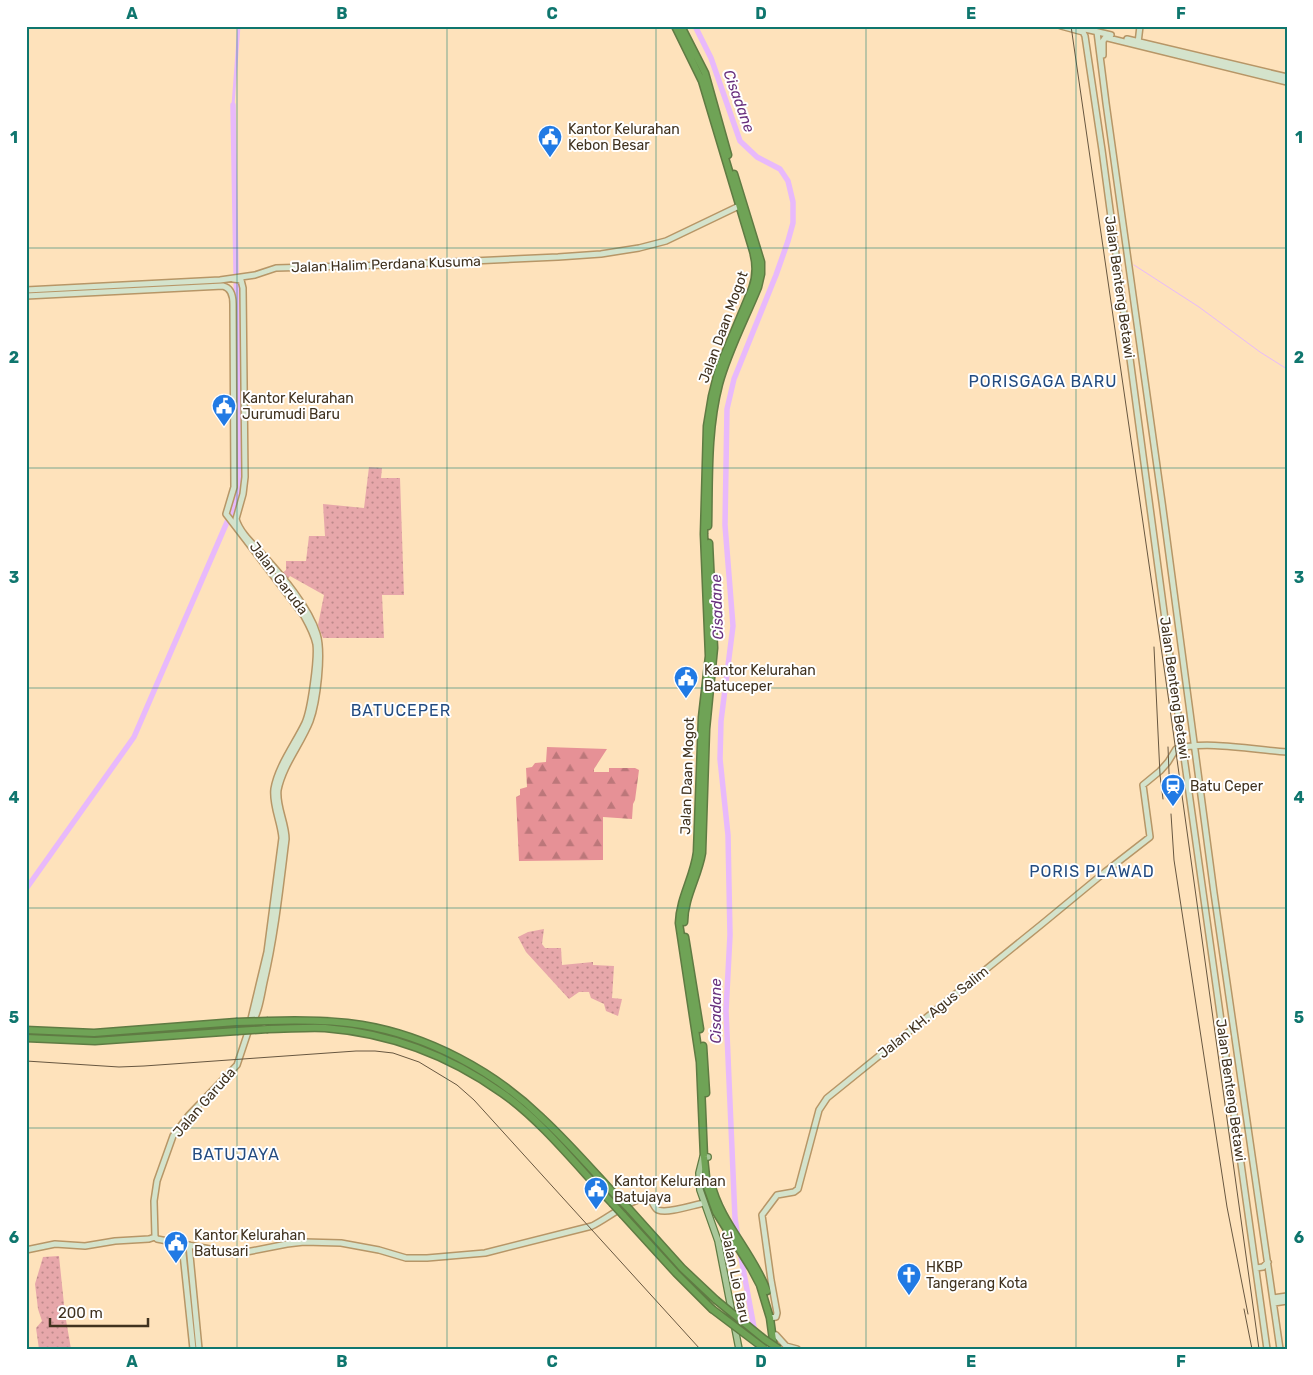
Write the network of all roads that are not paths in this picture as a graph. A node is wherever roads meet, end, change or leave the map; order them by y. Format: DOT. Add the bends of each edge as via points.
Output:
graph roads {
  1 [pos="675,26"];
  2 [pos="681,26"];
  3 [pos="1060,26"];
  4 [pos="1074,26"];
  5 [pos="1140,26"];
  6 [pos="1095,32"];
  7 [pos="1138,43"];
  8 [pos="1086,44"];
  9 [pos="1230,66"];
  10 [pos="1102,74"];
  11 [pos="1287,77"];
  12 [pos="705,82"];
  13 [pos="1287,82"];
  14 [pos="1106,103"];
  15 [pos="1095,105"];
  16 [pos="1112,147"];
  17 [pos="1102,150"];
  18 [pos="739,206"];
  19 [pos="256,275"];
  20 [pos="236,278"];
  21 [pos="226,287"];
  22 [pos="55,288"];
  23 [pos="243,288"];
  24 [pos="26,290"];
  25 [pos="82,290"];
  26 [pos="56,295"];
  27 [pos="26,296"];
  28 [pos="1142,365"];
  29 [pos="721,369"];
  30 [pos="1132,371"];
  31 [pos="1143,374"];
  32 [pos="239,432"];
  33 [pos="1170,608"];
  34 [pos="1188,746"];
  35 [pos="1287,752"];
  36 [pos="278,885"];
  37 [pos="26,1030"];
  38 [pos="26,1038"];
  39 [pos="704,1170"];
  40 [pos="704,1203"];
  41 [pos="1248,1210"];
  42 [pos="1260,1210"];
  43 [pos="1261,1220"];
  44 [pos="1249,1222"];
  45 [pos="155,1237"];
  46 [pos="182,1244"];
  47 [pos="189,1246"];
  48 [pos="26,1250"];
  49 [pos="1268,1262"];
  50 [pos="1256,1271"];
  51 [pos="1270,1274"];
  52 [pos="1287,1296"];
  53 [pos="1273,1300"];
  54 [pos="1287,1301"];
  55 [pos="772,1317"];
  56 [pos="776,1335"];
  57 [pos="193,1349"];
  58 [pos="199,1349"];
  59 [pos="739,1349"];
  60 [pos="765,1349"];
  61 [pos="776,1349"];
  62 [pos="797,1349"];
  63 [pos="1267,1349"];
  64 [pos="1280,1349"];
  1 -- 12 [label="highway, Jalan Daan Mogot"];
  2 -- 12 [label="highway, Jalan Daan Mogot" via="697,56"];
  3 -- 8 [label="main road, Jalan Benteng Betawi" via="1084,33"];
  4 -- 6 [label="main road"];
  5 -- 7 [label="main road"];
  6 -- 7 [label="main road"];
  6 -- 8 [label="main road" via="1088,36"];
  6 -- 10 [label="main road, Jalan Benteng Betawi"];
  7 -- 9 [label="main road"];
  7 -- 10 [label="main road" via="1104,39"];
  8 -- 15 [label="main road, Jalan Benteng Betawi"];
  9 -- 11 [label="main road"];
  9 -- 13 [label="main road"];
  10 -- 14 [label="main road, Jalan Benteng Betawi"];
  12 -- 18 [label="highway, Jalan Daan Mogot"];
  12 -- 29 [label="highway, Jalan Daan Mogot" via="761,262 758,287"];
  14 -- 15 [label="main road"];
  14 -- 16 [label="main road, Jalan Benteng Betawi"];
  15 -- 17 [label="main road, Jalan Benteng Betawi"];
  16 -- 17 [label="main road"];
  16 -- 28 [label="main road, Jalan Benteng Betawi"];
  17 -- 30 [label="main road, Jalan Benteng Betawi"];
  18 -- 19 [label="main road, Jalan Halim Perdana Kusuma" via="666,241 601,254 276,268"];
  18 -- 29 [label="highway, Jalan Daan Mogot" via="754,251 756,272"];
  19 -- 20 [label="main road, Jalan Halim Perdana Kusuma"];
  19 -- 23 [label="main road"];
  20 -- 23 [label="main road, Jalan Garuda" via="241,280"];
  20 -- 25 [label="main road, Jalan Halim Perdana Kusuma"];
  21 -- 25 [label="main road, Jalan Halim Perdana Kusuma"];
  21 -- 32 [label="main road, Jalan Garuda" via="231,292 233,304"];
  22 -- 24 [label="main road, Jalan Halim Perdana Kusuma"];
  22 -- 25 [label="main road, Jalan Halim Perdana Kusuma"];
  22 -- 26 [label="main road"];
  23 -- 32 [label="main road, Jalan Garuda"];
  25 -- 26 [label="main road, Jalan Halim Perdana Kusuma"];
  26 -- 27 [label="main road, Jalan Halim Perdana Kusuma"];
  28 -- 30 [label="main road"];
  28 -- 31 [label="main road, Jalan Benteng Betawi"];
  29 -- 39 [label="highway, Jalan Daan Mogot" via="710,408 706,443 704,534 709,656 702,717 697,852 680,910 680,928 704,1060"];
  30 -- 31 [label="main road"];
  30 -- 33 [label="main road, Jalan Benteng Betawi"];
  31 -- 33 [label="main road, Jalan Benteng Betawi"];
  32 -- 36 [label="main road, Jalan Garuda" via="245,477 238,524 302,606 312,622 320,646 310,721 278,789 286,828"];
  32 -- 36 [label="main road, Jalan Garuda" via="234,487 227,517 304,616 316,646 308,716 274,790 282,838"];
  33 -- 34 [label="main road, Jalan Benteng Betawi"];
  33 -- 34 [label="main road, Jalan Benteng Betawi"];
  34 -- 35 [label="main road"];
  34 -- 41 [label="main road, Jalan Benteng Betawi"];
  34 -- 42 [label="main road, Jalan Benteng Betawi" via="1214,890"];
  34 -- 55 [label="main road, Jalan KH. Agus Salim" via="1176,749 1160,771 1143,784 1150,837 820,1106 798,1189 777,1194 762,1215 776,1306 776,1316"];
  36 -- 45 [label="main road, Jalan Garuda" via="269,952 237,1064 173,1136 157,1181"];
  37 -- 61 [label="highway, bridge" via="94,1033 236,1022 325,1021 363,1025 400,1034 442,1050 509,1089 542,1118 682,1268"];
  38 -- 60 [label="highway, bridge" via="95,1041 324,1028 361,1032 438,1056 503,1094 537,1123 712,1309"];
  39 -- 40 [label="main road, Jalan Lio Baru" via="700,1190"];
  39 -- 55 [label="highway, Jalan Daan Mogot" via="725,1221 767,1291"];
  40 -- 47 [label="main road" via="660,1210 647,1199 630,1202 592,1226 465,1256 406,1258 340,1243 295,1243 236,1254"];
  40 -- 59 [label="main road, Jalan Lio Baru" via="719,1248"];
  41 -- 42 [label="main road"];
  41 -- 44 [label="main road, Jalan Benteng Betawi"];
  42 -- 43 [label="main road, Jalan Benteng Betawi"];
  43 -- 44 [label="main road" via="1254,1218"];
  43 -- 49 [label="main road, Jalan Benteng Betawi"];
  44 -- 50 [label="main road, Jalan Benteng Betawi"];
  45 -- 46 [label="main road"];
  45 -- 48 [label="main road" via="85,1246 55,1244"];
  46 -- 47 [label="main road"];
  46 -- 57 [label="main road"];
  47 -- 58 [label="main road"];
  49 -- 50 [label="main road"];
  49 -- 51 [label="main road, Jalan Benteng Betawi"];
  50 -- 51 [label="main road"];
  50 -- 63 [label="main road, Jalan Benteng Betawi"];
  51 -- 53 [label="main road, Jalan Benteng Betawi"];
  52 -- 53 [label="main road"];
  53 -- 54 [label="main road"];
  53 -- 64 [label="main road, Jalan Benteng Betawi"];
  55 -- 56 [label="highway, Jalan Daan Mogot"];
  55 -- 61 [label="highway, Jalan Daan Mogot"];
  56 -- 61 [label="highway, Jalan Daan Mogot"];
  56 -- 62 [label="main road" via="786,1346"];
}
